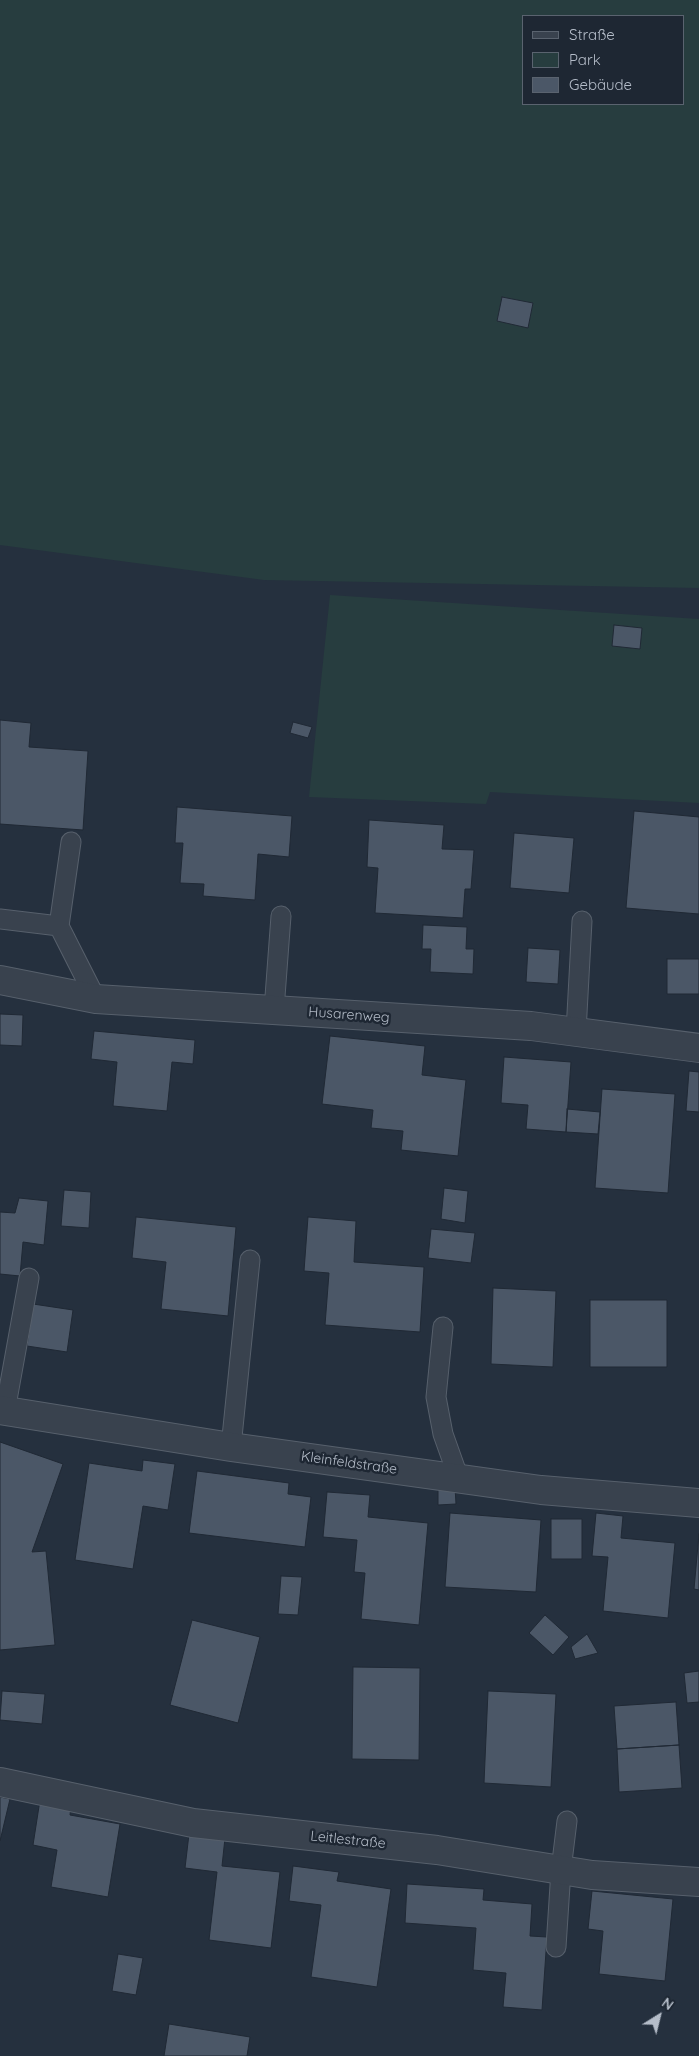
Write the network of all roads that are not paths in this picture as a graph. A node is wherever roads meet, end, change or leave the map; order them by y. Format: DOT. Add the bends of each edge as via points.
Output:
graph roads {
  1 [pos="71,842"];
  2 [pos="281,916"];
  3 [pos="0,919"];
  4 [pos="582,921"];
  5 [pos="59,926"];
  6 [pos="0,980"];
  7 [pos="96,999"];
  8 [pos="274,1010"];
  9 [pos="576,1032"];
  10 [pos="699,1048"];
  11 [pos="250,1260"];
  12 [pos="29,1278"];
  13 [pos="443,1327"];
  14 [pos="2,1411"];
  15 [pos="231,1447"];
  16 [pos="459,1479"];
  17 [pos="699,1503"];
  18 [pos="0,1782"];
  19 [pos="567,1821"];
  20 [pos="561,1870"];
  21 [pos="699,1882"];
  22 [pos="556,1947"];
  1 -- 5 [label="lane"];
  2 -- 8 [label="lane"];
  3 -- 5 [label="lane"];
  4 -- 9 [label="lane"];
  5 -- 7 [label="lane"];
  6 -- 7 [label="street, Husarenweg"];
  7 -- 8 [label="street, Husarenweg"];
  8 -- 9 [label="street, Husarenweg" via="531,1026"];
  9 -- 10 [label="street, Husarenweg"];
  11 -- 15 [label="lane"];
  12 -- 14 [label="lane"];
  13 -- 16 [label="lane" via="436,1397 443,1434"];
  14 -- 15 [label="street, Kleinfeldstraße"];
  15 -- 16 [label="street, Kleinfeldstraße"];
  16 -- 17 [label="street, Kleinfeldstraße" via="541,1490"];
  18 -- 20 [label="street, Leitlestraße" via="193,1823 437,1850"];
  19 -- 20 [label="lane"];
  20 -- 21 [label="street, Leitlestraße"];
  20 -- 22 [label="lane"];
}
